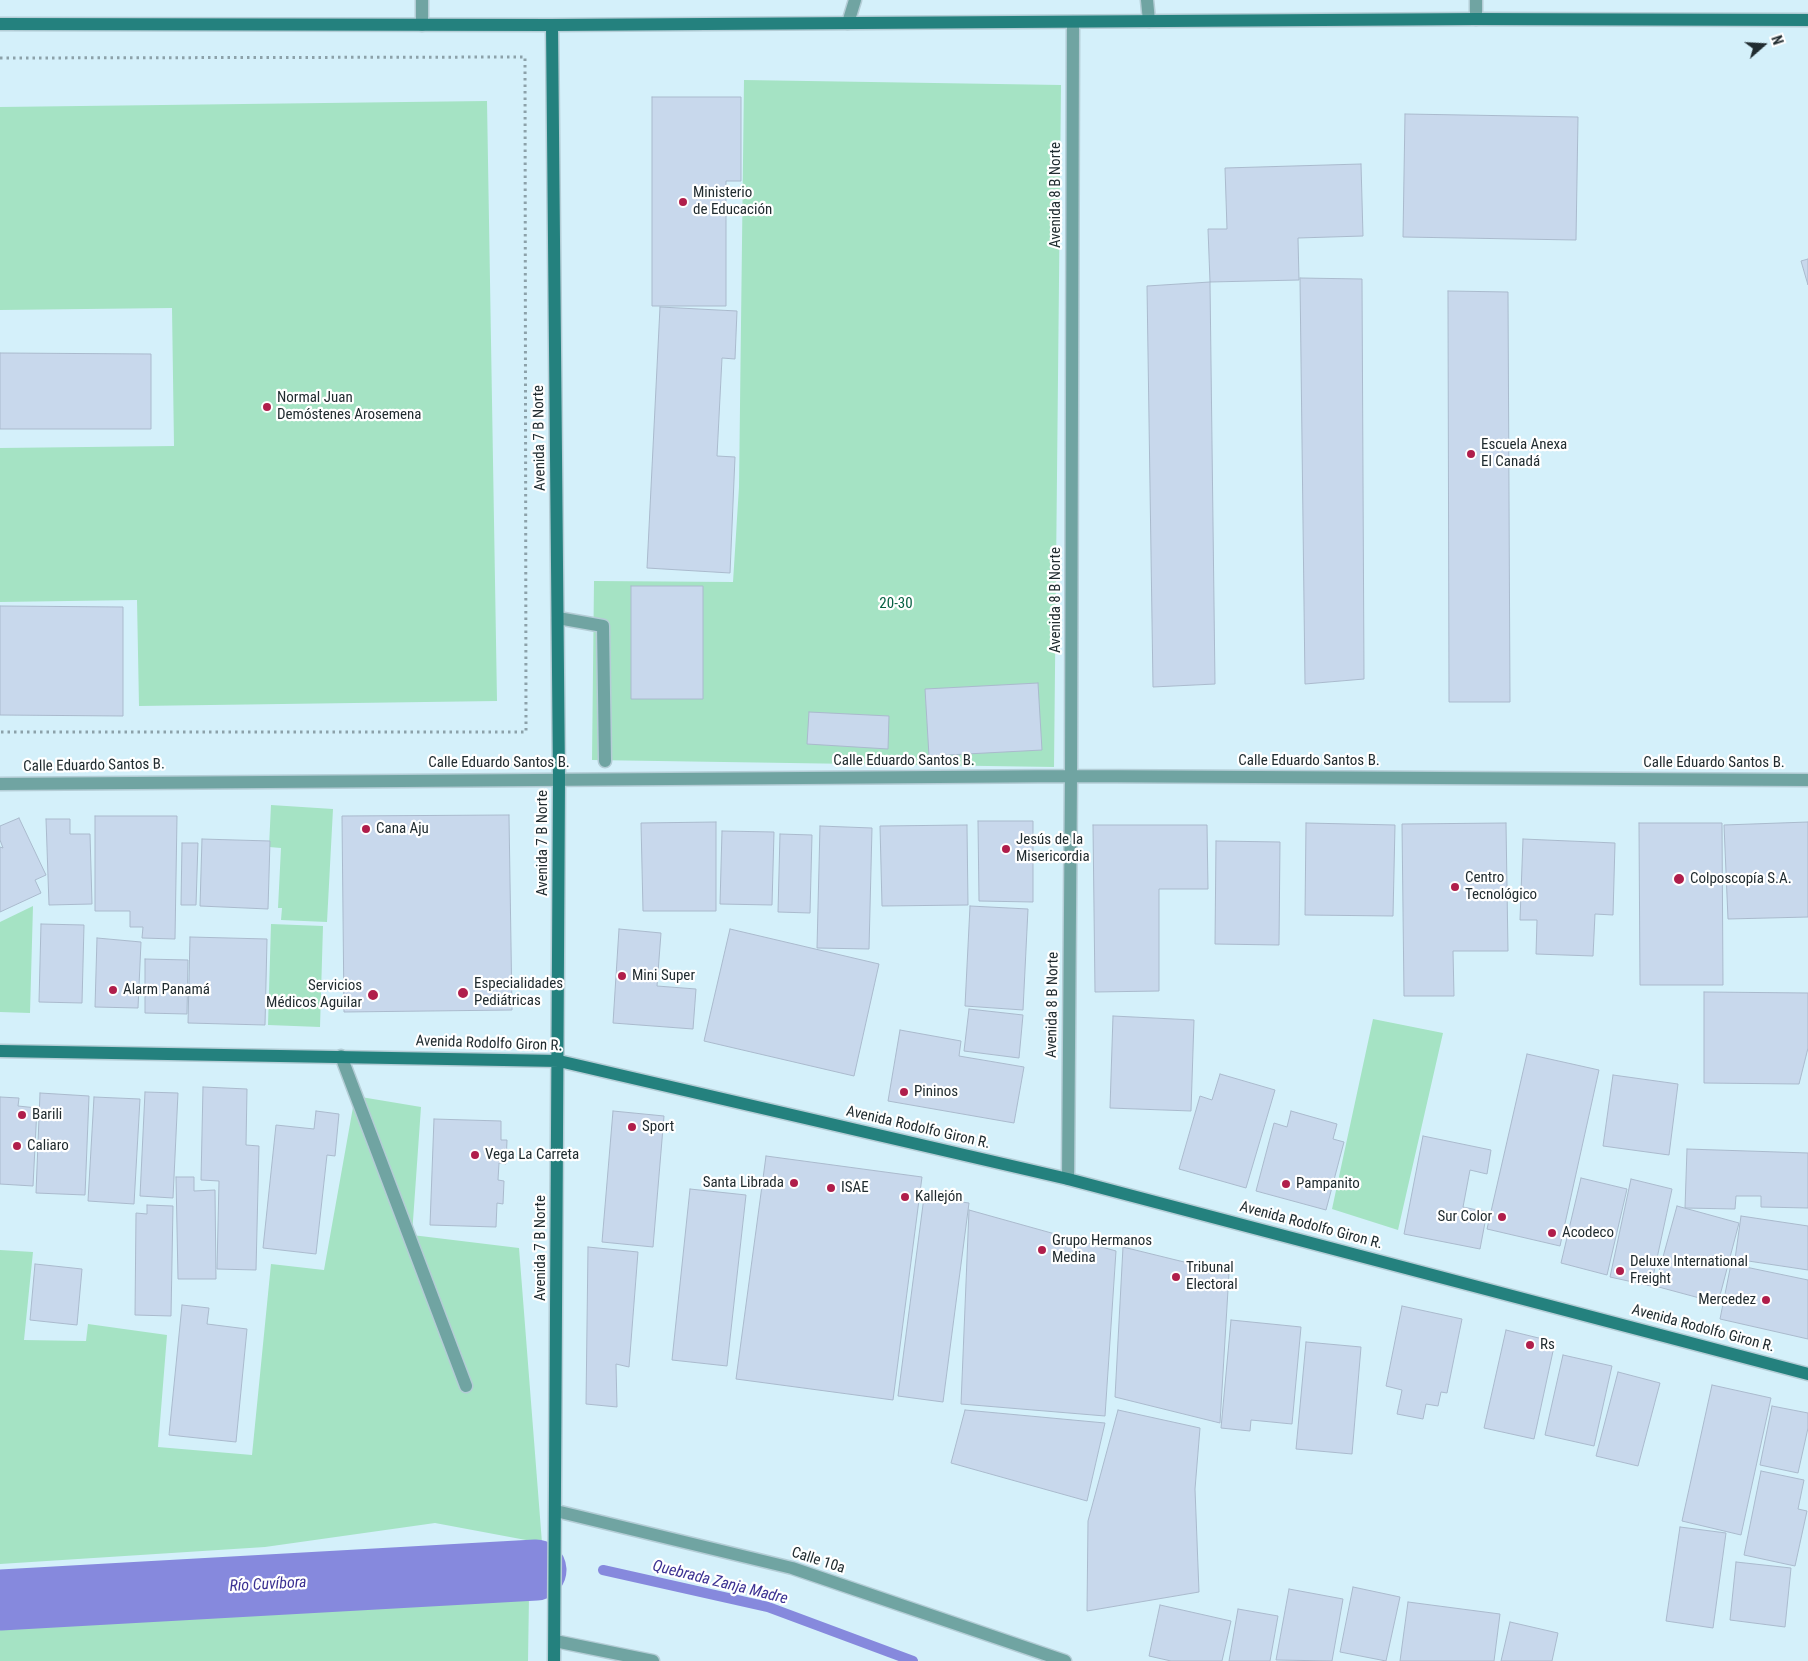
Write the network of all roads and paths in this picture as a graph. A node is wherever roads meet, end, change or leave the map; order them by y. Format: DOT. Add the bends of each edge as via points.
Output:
graph roads {
  1 [pos="422,0"];
  2 [pos="854,0"];
  3 [pos="1147,0"];
  4 [pos="1476,0"];
  5 [pos="1476,19"];
  6 [pos="1808,20"];
  7 [pos="1148,21"];
  8 [pos="1072,22"];
  9 [pos="848,23"];
  10 [pos="0,24"];
  11 [pos="422,25"];
  12 [pos="552,25"];
  13 [pos="0,58"];
  14 [pos="558,618"];
  15 [pos="0,732"];
  16 [pos="605,761"];
  17 [pos="1072,776"];
  18 [pos="559,778"];
  19 [pos="1808,780"];
  20 [pos="0,784"];
  21 [pos="0,1051"];
  22 [pos="341,1056"];
  23 [pos="559,1061"];
  24 [pos="1068,1179"];
  25 [pos="1808,1374"];
  26 [pos="466,1386"];
  27 [pos="556,1512"];
  28 [pos="555,1641"];
  29 [pos="554,1661"];
  30 [pos="653,1661"];
  31 [pos="1065,1661"];
  1 -- 11 [label="street"];
  2 -- 9 [label="street"];
  3 -- 7 [label="street"];
  4 -- 5 [label="street"];
  5 -- 6 [label="main road"];
  5 -- 7 [label="main road"];
  7 -- 8 [label="main road"];
  8 -- 9 [label="main road"];
  8 -- 17 [label="street, Avenida 8 B Norte"];
  9 -- 12 [label="main road"];
  10 -- 11 [label="main road"];
  11 -- 12 [label="main road"];
  12 -- 14 [label="main road, Avenida 7 B Norte"];
  13 -- 15 [label="path" via="525,57 526,732"];
  14 -- 16 [label="street" via="603,626"];
  14 -- 18 [label="main road, Avenida 7 B Norte"];
  17 -- 18 [label="street, Calle Eduardo Santos B."];
  17 -- 19 [label="street, Calle Eduardo Santos B."];
  17 -- 24 [label="street, Avenida 8 B Norte"];
  18 -- 20 [label="street, Calle Eduardo Santos B."];
  18 -- 23 [label="main road, Avenida 7 B Norte"];
  21 -- 22 [label="main road, Avenida Rodolfo Giron R."];
  22 -- 23 [label="main road, Avenida Rodolfo Giron R."];
  22 -- 26 [label="street"];
  23 -- 24 [label="main road, Avenida Rodolfo Giron R."];
  23 -- 27 [label="main road, Avenida 7 B Norte"];
  24 -- 25 [label="main road, Avenida Rodolfo Giron R."];
  27 -- 28 [label="main road, Avenida 7 B Norte"];
  27 -- 31 [label="street, Calle 10a" via="792,1568"];
  28 -- 29 [label="main road, Avenida 7 B Norte"];
  28 -- 30 [label="street"];
}
